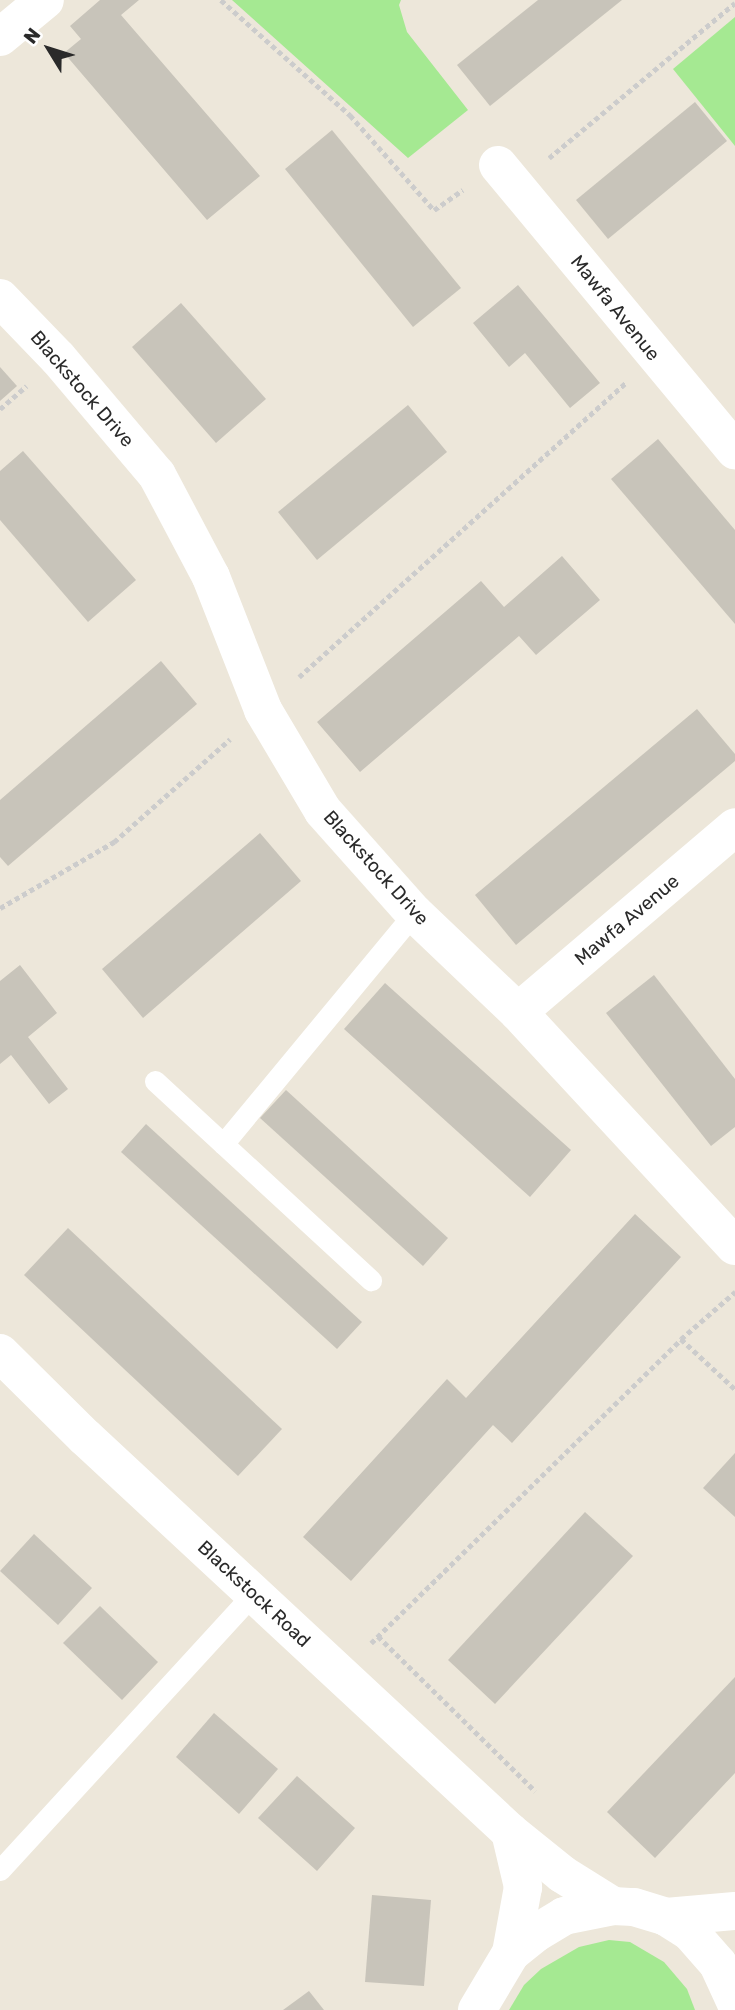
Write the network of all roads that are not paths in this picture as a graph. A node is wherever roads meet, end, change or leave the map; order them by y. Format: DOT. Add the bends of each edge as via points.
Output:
graph roads {
  1 [pos="45,0"];
  2 [pos="0,37"];
  3 [pos="507,175"];
  4 [pos="0,298"];
  5 [pos="735,450"];
  6 [pos="735,827"];
  7 [pos="414,913"];
  8 [pos="518,1012"];
  9 [pos="155,1081"];
  10 [pos="223,1144"];
  11 [pos="735,1247"];
  12 [pos="371,1280"];
  13 [pos="0,1353"];
  14 [pos="253,1594"];
  15 [pos="510,1832"];
  16 [pos="0,1870"];
  17 [pos="612,1906"];
  18 [pos="735,1911"];
  19 [pos="666,1917"];
  20 [pos="511,1953"];
  21 [pos="735,2001"];
  22 [pos="477,2010"];
  1 -- 2 [label="street"];
  3 -- 5 [label="street, Mawfa Avenue"];
  4 -- 7 [label="street, Blackstock Drive" via="58,358 157,475 211,577 263,710 323,811"];
  6 -- 8 [label="street, Mawfa Avenue"];
  7 -- 8 [label="street, Blackstock Drive"];
  7 -- 10 [label="lane"];
  8 -- 11 [label="street, Blackstock Drive"];
  9 -- 10 [label="lane"];
  10 -- 12 [label="lane"];
  13 -- 14 [label="street, Blackstock Road"];
  14 -- 15 [label="street, Blackstock Road"];
  14 -- 16 [label="lane"];
  15 -- 17 [label="street, Blackstock Road"];
  15 -- 20 [label="street" via="523,1888"];
  17 -- 19 [label="street"];
  17 -- 20 [label="street" via="564,1916"];
  18 -- 19 [label="street"];
  19 -- 21 [label="street" via="704,1945"];
  20 -- 22 [label="street"];
}
